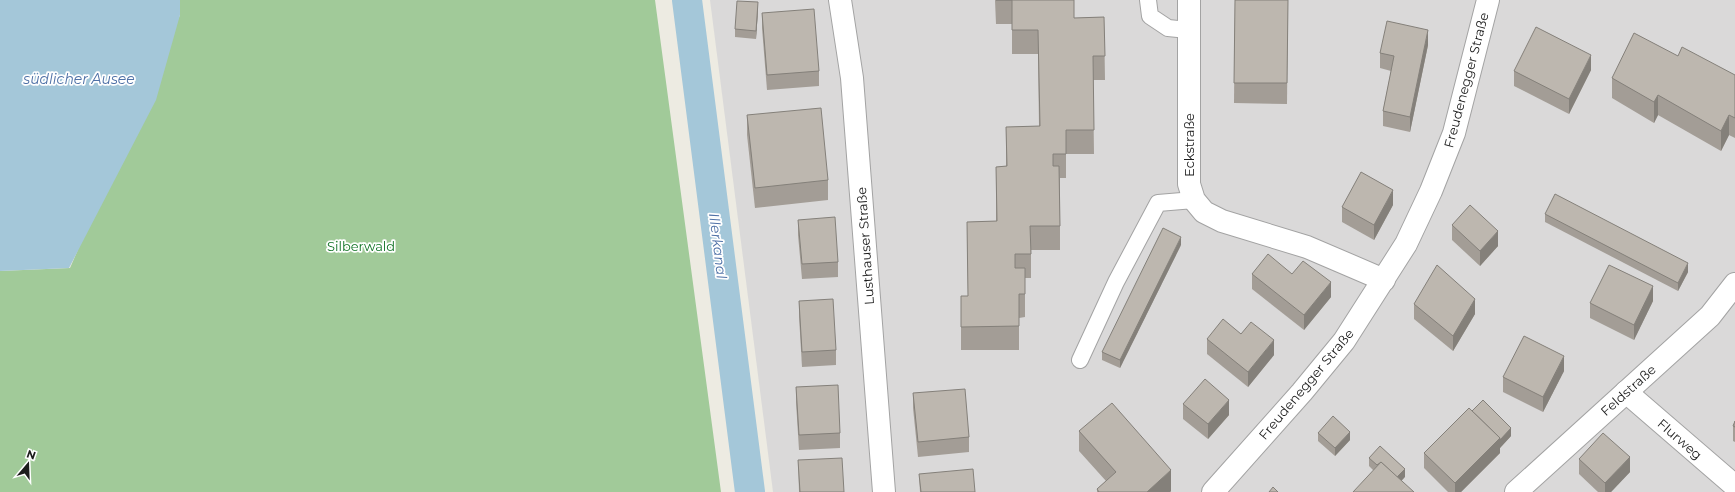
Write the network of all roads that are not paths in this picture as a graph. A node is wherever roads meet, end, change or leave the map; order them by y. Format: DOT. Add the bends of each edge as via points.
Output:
graph roads {
  1 [pos="840,0"];
  2 [pos="1148,0"];
  3 [pos="1188,0"];
  4 [pos="1488,0"];
  5 [pos="1188,30"];
  6 [pos="1194,200"];
  7 [pos="1384,280"];
  8 [pos="1735,284"];
  9 [pos="1080,360"];
  10 [pos="1626,392"];
  11 [pos="1735,486"];
  12 [pos="884,492"];
  13 [pos="1212,492"];
  14 [pos="1516,492"];
  1 -- 12 [label="street, Lusthauser Straße" via="852,78"];
  2 -- 5 [label="lane" via="1150,16 1168,28"];
  3 -- 5 [label="street, Eckstraße"];
  4 -- 7 [label="street, Freudenegger Straße" via="1454,133 1406,244"];
  5 -- 6 [label="street, Eckstraße" via="1189,184"];
  6 -- 7 [label="street" via="1204,212 1222,221 1307,247"];
  6 -- 9 [label="lane" via="1158,203 1116,282"];
  7 -- 13 [label="street, Freudenegger Straße" via="1335,352"];
  8 -- 10 [label="street, Feldstraße" via="1710,316"];
  10 -- 11 [label="street, Flurweg"];
  10 -- 14 [label="street, Feldstraße"];
}
